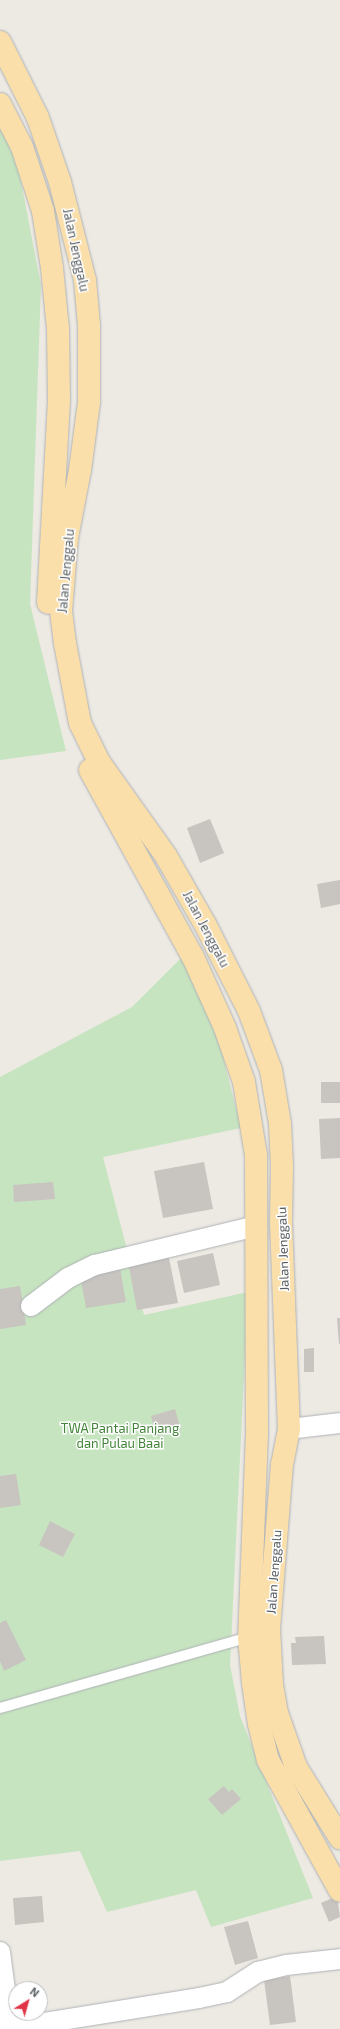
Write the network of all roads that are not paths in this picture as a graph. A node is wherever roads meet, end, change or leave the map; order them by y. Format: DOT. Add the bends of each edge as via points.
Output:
graph roads {
  1 [pos="0,42"];
  2 [pos="0,104"];
  3 [pos="55,611"];
  4 [pos="74,724"];
  5 [pos="256,1226"];
  6 [pos="31,1306"];
  7 [pos="340,1423"];
  8 [pos="289,1429"];
  9 [pos="264,1570"];
  10 [pos="249,1637"];
  11 [pos="0,1708"];
  12 [pos="340,1838"];
  13 [pos="340,1891"];
  14 [pos="0,1952"];
  15 [pos="340,1959"];
  16 [pos="10,2028"];
  17 [pos="6,2029"];
  1 -- 3 [label="main road, Jalan Jenggalu" via="13,63 40,125 60,182 85,280 89,326 89,402 80,470"];
  2 -- 3 [label="main road, Jalan Jenggalu" via="22,147 43,211 52,268 58,329 59,400 48,585"];
  3 -- 4 [label="main road, Jalan Jenggalu" via="64,644"];
  4 -- 5 [label="main road, Jalan Jenggalu" via="94,779 192,957 225,1028 244,1082 256,1155"];
  4 -- 8 [label="main road, Jalan Jenggalu" via="166,856 205,924 249,1011 271,1070 280,1124"];
  5 -- 6 [label="street" via="95,1265 68,1278"];
  5 -- 9 [label="main road, Jalan Jenggalu" via="257,1433"];
  7 -- 8 [label="street"];
  8 -- 9 [label="main road, Jalan Jenggalu"];
  9 -- 10 [label="main road, Jalan Jenggalu"];
  9 -- 12 [label="main road, Jalan Jenggalu" via="272,1685 277,1714 296,1767"];
  10 -- 11 [label="lane"];
  10 -- 13 [label="main road, Jalan Jenggalu" via="259,1724 268,1760"];
  14 -- 16 [label="street"];
  15 -- 16 [label="street" via="286,1965 258,1972 227,1992 199,1998"];
  16 -- 17 [label="street"];
}
